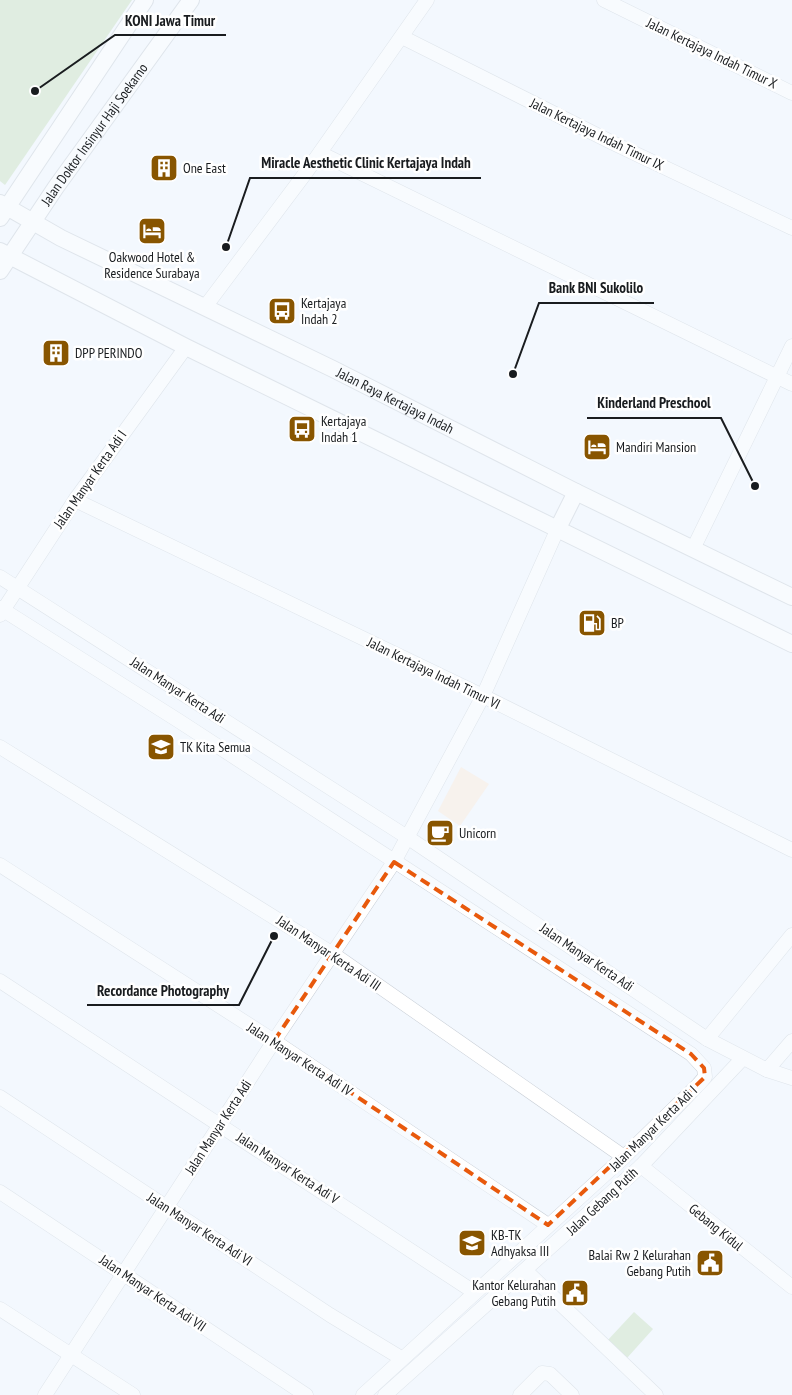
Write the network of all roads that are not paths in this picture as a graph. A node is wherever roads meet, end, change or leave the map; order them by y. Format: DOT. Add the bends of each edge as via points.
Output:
graph roads {
  1 [pos="145,0"];
  2 [pos="192,0"];
  3 [pos="427,0"];
  4 [pos="604,0"];
  5 [pos="402,37"];
  6 [pos="792,92"];
  7 [pos="320,153"];
  8 [pos="2,209"];
  9 [pos="33,221"];
  10 [pos="792,228"];
  11 [pos="5,254"];
  12 [pos="0,271"];
  13 [pos="205,307"];
  14 [pos="792,346"];
  15 [pos="186,347"];
  16 [pos="778,377"];
  17 [pos="792,384"];
  18 [pos="576,492"];
  19 [pos="75,500"];
  20 [pos="558,528"];
  21 [pos="693,549"];
  22 [pos="0,577"];
  23 [pos="16,589"];
  24 [pos="792,597"];
  25 [pos="3,609"];
  26 [pos="792,644"];
  27 [pos="483,696"];
  28 [pos="0,747"];
  29 [pos="401,849"];
  30 [pos="792,850"];
  31 [pos="0,865"];
  32 [pos="792,935"];
  33 [pos="333,954"];
  34 [pos="0,981"];
  35 [pos="707,1039"];
  36 [pos="274,1041"];
  37 [pos="792,1041"];
  38 [pos="743,1058"];
  39 [pos="767,1070"];
  40 [pos="792,1078"];
  41 [pos="0,1097"];
  42 [pos="220,1124"];
  43 [pos="624,1158"];
  44 [pos="641,1166"];
  45 [pos="0,1192"];
  46 [pos="166,1207"];
  47 [pos="548,1225"];
  48 [pos="526,1271"];
  49 [pos="124,1272"];
  50 [pos="792,1287"];
  51 [pos="474,1292"];
  52 [pos="0,1309"];
  53 [pos="70,1356"];
  54 [pos="401,1358"];
  55 [pos="45,1395"];
  56 [pos="133,1395"];
  57 [pos="306,1395"];
  58 [pos="363,1395"];
  59 [pos="385,1395"];
  60 [pos="520,1395"];
  61 [pos="572,1395"];
  62 [pos="656,1395"];
  1 -- 8 [label="main road"];
  2 -- 9 [label="main road, Jalan Doktor Insinyur Haji Soekarno"];
  3 -- 5 [label="street"];
  4 -- 6 [label="street, Jalan Kertajaya Indah Timur X"];
  5 -- 7 [label="street"];
  5 -- 10 [label="street, Jalan Kertajaya Indah Timur IX"];
  7 -- 13 [label="street"];
  7 -- 16 [label="street"];
  8 -- 9 [label="main road, Jalan Raya Kertajaya Indah"];
  9 -- 11 [label="main road, Jalan Doktor Insinyur Haji Soekarno"];
  9 -- 13 [label="main road, Jalan Raya Kertajaya Indah" via="61,238"];
  11 -- 12 [label="main road, Jalan Doktor Insinyur Haji Soekarno"];
  11 -- 15 [label="main road"];
  13 -- 18 [label="main road, Jalan Raya Kertajaya Indah"];
  14 -- 16 [label="street"];
  15 -- 19 [label="street, Jalan Manyar Kerta Adi I"];
  15 -- 20 [label="main road"];
  16 -- 17 [label="street"];
  16 -- 21 [label="street"];
  18 -- 20 [label="main road"];
  18 -- 21 [label="main road, Jalan Raya Kertajaya Indah"];
  19 -- 23 [label="street, Jalan Manyar Kerta Adi I"];
  19 -- 27 [label="street, Jalan Kertajaya Indah Timur VI"];
  20 -- 26 [label="main road"];
  20 -- 27 [label="street, Jalan Manyar Kerta Adi"];
  21 -- 24 [label="main road, Jalan Raya Kertajaya Indah"];
  22 -- 23 [label="street, Jalan Manyar Kerta Adi"];
  23 -- 25 [label="street, Jalan Manyar Kerta Adi I"];
  23 -- 29 [label="street, Jalan Manyar Kerta Adi"];
  25 -- 29 [label="street, Jalan Manyar Kerta Adi" via="179,721"];
  27 -- 29 [label="street, Jalan Manyar Kerta Adi"];
  27 -- 30 [label="street, Jalan Kertajaya Indah Timur VI"];
  28 -- 33 [label="street, Jalan Manyar Kerta Adi III"];
  29 -- 33 [label="street, Jalan Manyar Kerta Adi"];
  29 -- 35 [label="street, Jalan Manyar Kerta Adi"];
  29 -- 43 [label="street, Jalan Manyar Kerta Adi I" via="531,949 698,1060 706,1072 705,1077"];
  31 -- 36 [label="street, Jalan Manyar Kerta Adi IV"];
  32 -- 35 [label="street"];
  33 -- 36 [label="street, Jalan Manyar Kerta Adi"];
  33 -- 43 [label="street, Jalan Manyar Kerta Adi III"];
  34 -- 42 [label="street, Jalan Manyar Kerta Adi V"];
  35 -- 38 [label="street, Jalan Manyar Kerta Adi"];
  36 -- 42 [label="street, Jalan Manyar Kerta Adi"];
  36 -- 47 [label="street, Jalan Manyar Kerta Adi IV"];
  37 -- 39 [label="street"];
  38 -- 39 [label="street, Jalan Manyar Kerta Adi"];
  38 -- 44 [label="street, Jalan Gebang Putih"];
  39 -- 40 [label="street, Jalan Manyar Kerta Adi"];
  41 -- 46 [label="street, Jalan Manyar Kerta Adi VI"];
  42 -- 46 [label="street, Jalan Manyar Kerta Adi"];
  42 -- 51 [label="street, Jalan Manyar Kerta Adi V"];
  43 -- 47 [label="street, Jalan Manyar Kerta Adi I"];
  44 -- 48 [label="street, Jalan Gebang Putih"];
  44 -- 50 [label="street, Gebang Kidul"];
  45 -- 49 [label="street, Jalan Manyar Kerta Adi VII"];
  46 -- 49 [label="street, Jalan Manyar Kerta Adi"];
  46 -- 54 [label="street, Jalan Manyar Kerta Adi VI"];
  47 -- 51 [label="street, Jalan Manyar Kerta Adi I"];
  48 -- 59 [label="street, Jalan Gebang Putih"];
  48 -- 62 [label="street"];
  49 -- 53 [label="street, Jalan Manyar Kerta Adi"];
  49 -- 57 [label="street, Jalan Manyar Kerta Adi VII"];
  51 -- 54 [label="street, Jalan Manyar Kerta Adi I"];
  52 -- 53 [label="street"];
  53 -- 55 [label="street, Jalan Manyar Kerta Adi"];
  53 -- 56 [label="street"];
  54 -- 58 [label="street, Jalan Manyar Kerta Adi I"];
  60 -- 61 [label="street" via="542,1373 550,1374"];
}
